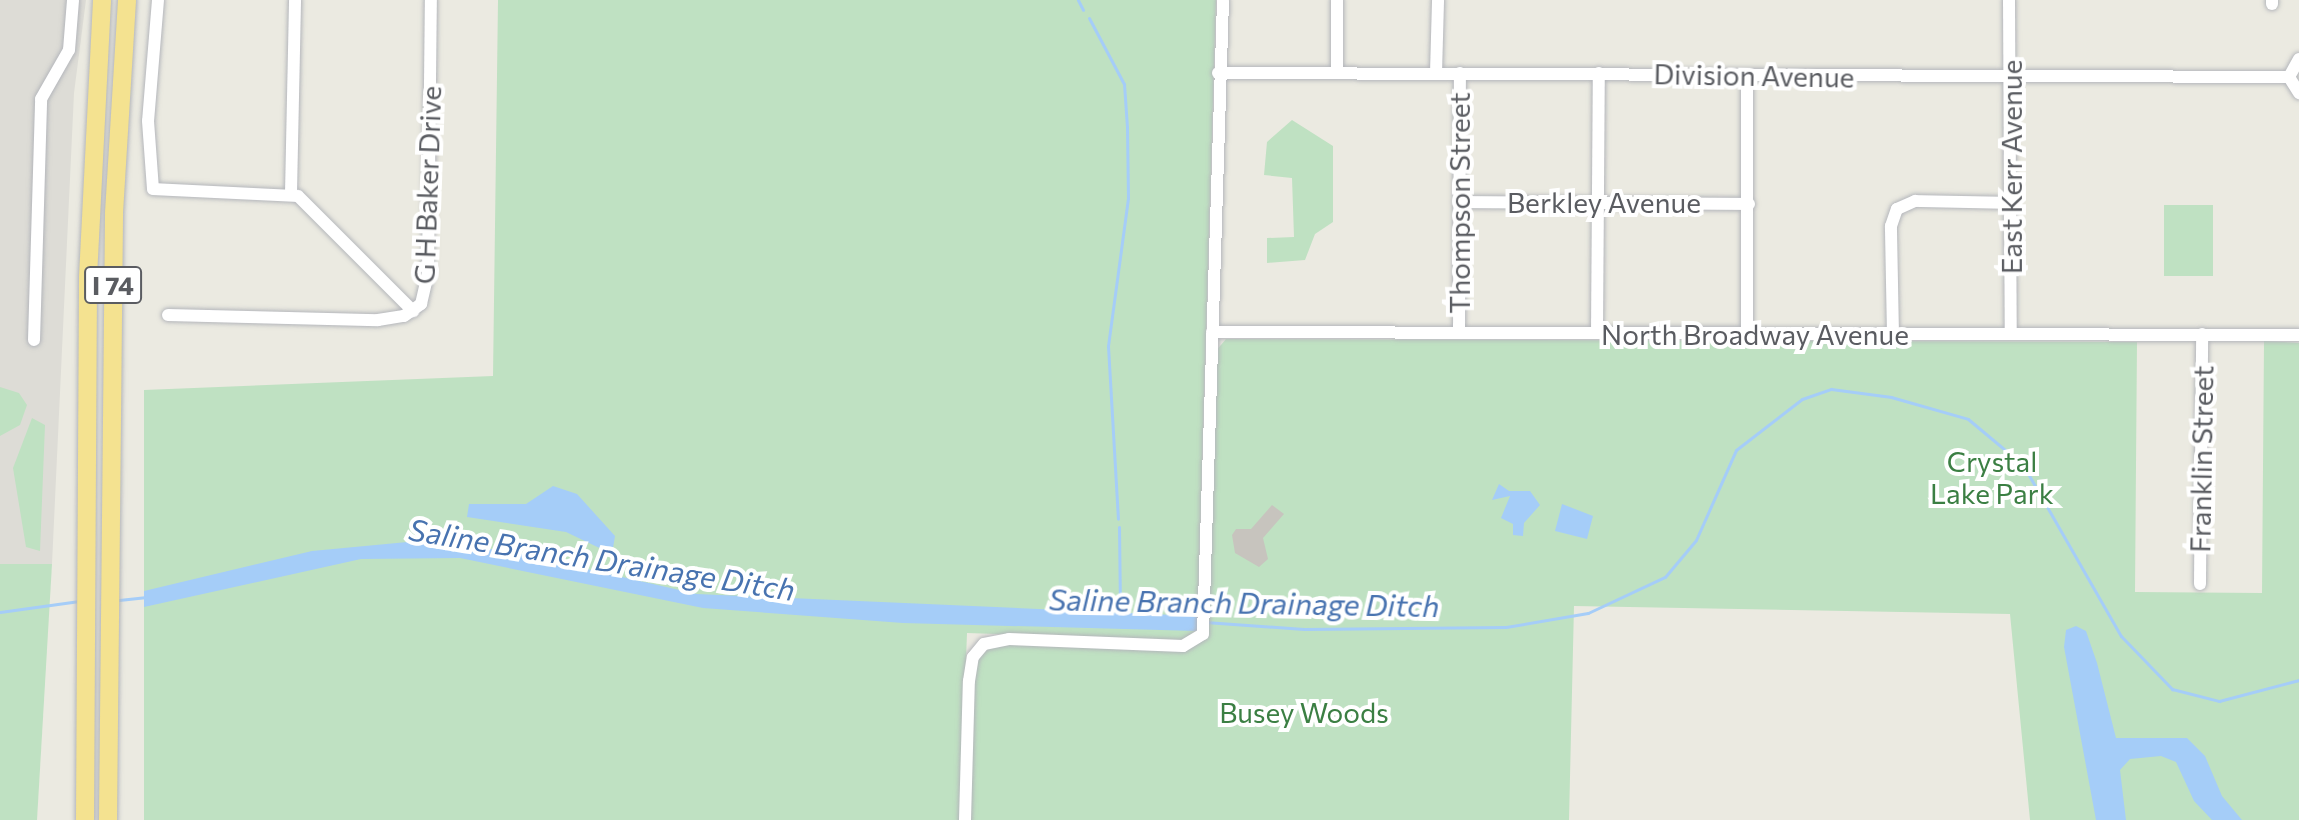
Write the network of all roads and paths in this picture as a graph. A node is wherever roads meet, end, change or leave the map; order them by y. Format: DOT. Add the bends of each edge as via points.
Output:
graph roads {
  1 [pos="73,0"];
  2 [pos="102,0"];
  3 [pos="127,0"];
  4 [pos="158,0"];
  5 [pos="295,0"];
  6 [pos="431,0"];
  7 [pos="1223,0"];
  8 [pos="1337,0"];
  9 [pos="1438,0"];
  10 [pos="2009,0"];
  11 [pos="2299,59"];
  12 [pos="1337,72"];
  13 [pos="1218,73"];
  14 [pos="1436,73"];
  15 [pos="1460,73"];
  16 [pos="1599,73"];
  17 [pos="1747,75"];
  18 [pos="2012,77"];
  19 [pos="2289,77"];
  20 [pos="2299,93"];
  21 [pos="291,193"];
  22 [pos="1459,202"];
  23 [pos="1597,202"];
  24 [pos="2009,203"];
  25 [pos="1749,204"];
  26 [pos="413,311"];
  27 [pos="168,315"];
  28 [pos="1212,332"];
  29 [pos="1459,333"];
  30 [pos="1597,333"];
  31 [pos="1747,333"];
  32 [pos="2011,334"];
  33 [pos="2202,334"];
  34 [pos="1893,335"];
  35 [pos="2299,335"];
  36 [pos="34,340"];
  37 [pos="2200,584"];
  38 [pos="85,820"];
  39 [pos="108,820"];
  40 [pos="965,820"];
  1 -- 36 [label="street" via="69,50 41,99"];
  2 -- 38 [label="highway, I 74" via="88,277"];
  3 -- 39 [label="highway, I 74" via="114,213"];
  4 -- 21 [label="street" via="147,153 150,184 159,192"];
  5 -- 21 [label="street"];
  6 -- 26 [label="street, G H Baker Drive" via="428,273 425,295"];
  7 -- 13 [label="street"];
  8 -- 12 [label="street"];
  9 -- 14 [label="street, Thompson Street"];
  10 -- 18 [label="street, East Kerr Avenue"];
  11 -- 19 [label="street"];
  12 -- 13 [label="street, Division Avenue"];
  12 -- 14 [label="street, Division Avenue"];
  13 -- 28 [label="street"];
  14 -- 15 [label="street, Division Avenue"];
  15 -- 16 [label="street, Division Avenue"];
  15 -- 22 [label="street, Thompson Street"];
  16 -- 17 [label="street, Division Avenue"];
  16 -- 23 [label="street"];
  17 -- 18 [label="street, Division Avenue"];
  17 -- 25 [label="street"];
  18 -- 19 [label="street, Division Avenue"];
  18 -- 24 [label="street, East Kerr Avenue"];
  19 -- 20 [label="street"];
  21 -- 26 [label="street" via="325,217"];
  22 -- 23 [label="street, Berkley Avenue"];
  22 -- 29 [label="street, Thompson Street"];
  23 -- 25 [label="street, Berkley Avenue"];
  23 -- 30 [label="street"];
  24 -- 32 [label="street, East Kerr Avenue"];
  24 -- 34 [label="street" via="1915,201 1897,209 1891,226"];
  25 -- 31 [label="street"];
  26 -- 27 [label="street, G H Baker Drive" via="378,320"];
  28 -- 29 [label="street, North Broadway Avenue"];
  28 -- 40 [label="street" via="1205,620 1200,639 1183,646 1009,639 978,649 969,681"];
  29 -- 30 [label="street, North Broadway Avenue"];
  30 -- 31 [label="street, North Broadway Avenue"];
  31 -- 34 [label="street, North Broadway Avenue"];
  32 -- 33 [label="street, North Broadway Avenue"];
  32 -- 34 [label="street, North Broadway Avenue"];
  33 -- 35 [label="street, North Broadway Avenue"];
  33 -- 37 [label="street, Franklin Street"];
}
